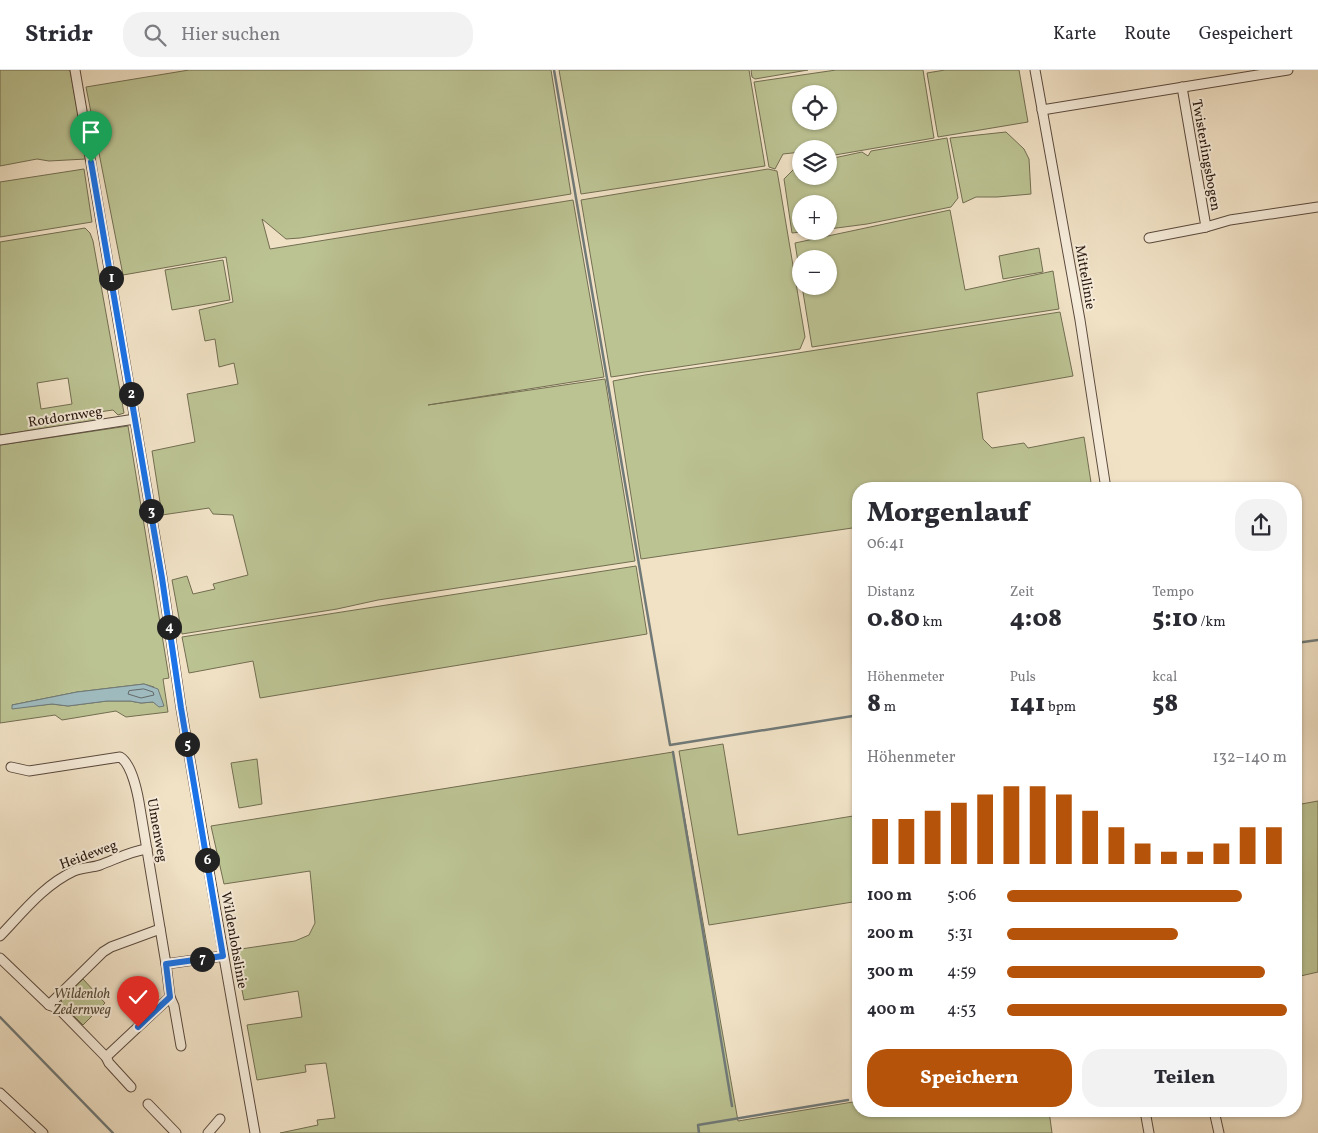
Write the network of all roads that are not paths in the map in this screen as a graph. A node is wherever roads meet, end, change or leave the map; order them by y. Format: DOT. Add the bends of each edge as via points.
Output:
graph roads {
  1 [pos="75,70"];
  2 [pos="1035,70"];
  3 [pos="1288,70"];
  4 [pos="1182,87"];
  5 [pos="1042,110"];
  6 [pos="1318,207"];
  7 [pos="1206,227"];
  8 [pos="1149,238"];
  9 [pos="135,419"];
  10 [pos="0,440"];
  11 [pos="1105,482"];
  12 [pos="11,766"];
  13 [pos="147,849"];
  14 [pos="160,929"];
  15 [pos="0,936"];
  16 [pos="223,956"];
  17 [pos="0,958"];
  18 [pos="166,964"];
  19 [pos="170,997"];
  20 [pos="49,1005"];
  21 [pos="181,1046"];
  22 [pos="106,1057"];
  23 [pos="131,1087"];
  24 [pos="0,1093"];
  25 [pos="148,1104"];
  26 [pos="1146,1117"];
  27 [pos="1215,1117"];
  28 [pos="220,1119"];
  29 [pos="43,1133"];
  30 [pos="176,1133"];
  31 [pos="208,1133"];
  32 [pos="255,1133"];
  33 [pos="1149,1133"];
  34 [pos="1219,1133"];
  1 -- 9 [label="street, Wildenlohslinie"];
  2 -- 5 [label="street, Mittellinie"];
  3 -- 4 [label="street"];
  4 -- 5 [label="street"];
  4 -- 7 [label="street, Twisterlingsbogen"];
  5 -- 11 [label="street, Mittellinie"];
  6 -- 7 [label="street, Twisterlingsbogen" via="1230,220"];
  7 -- 8 [label="street, Twisterlingsbogen"];
  9 -- 10 [label="street, Rotdornweg"];
  9 -- 16 [label="street, Wildenlohslinie"];
  12 -- 13 [label="street, Ulmenweg" via="29,771 120,757 125,760 136,788"];
  13 -- 14 [label="street, Ulmenweg"];
  13 -- 15 [label="street, Heideweg" via="76,870 58,879 45,888"];
  14 -- 18 [label="street, Ulmenweg"];
  14 -- 20 [label="street" via="103,952"];
  16 -- 18 [label="street"];
  16 -- 32 [label="street, Wildenlohslinie"];
  17 -- 20 [label="street"];
  18 -- 19 [label="street, Ulmenweg"];
  19 -- 21 [label="street, Ulmenweg"];
  19 -- 22 [label="street"];
  20 -- 22 [label="street" via="59,1009"];
  22 -- 23 [label="street"];
  24 -- 29 [label="street"];
  25 -- 30 [label="street"];
  26 -- 33 [label="street"];
  27 -- 34 [label="street"];
  28 -- 31 [label="street"];
}
